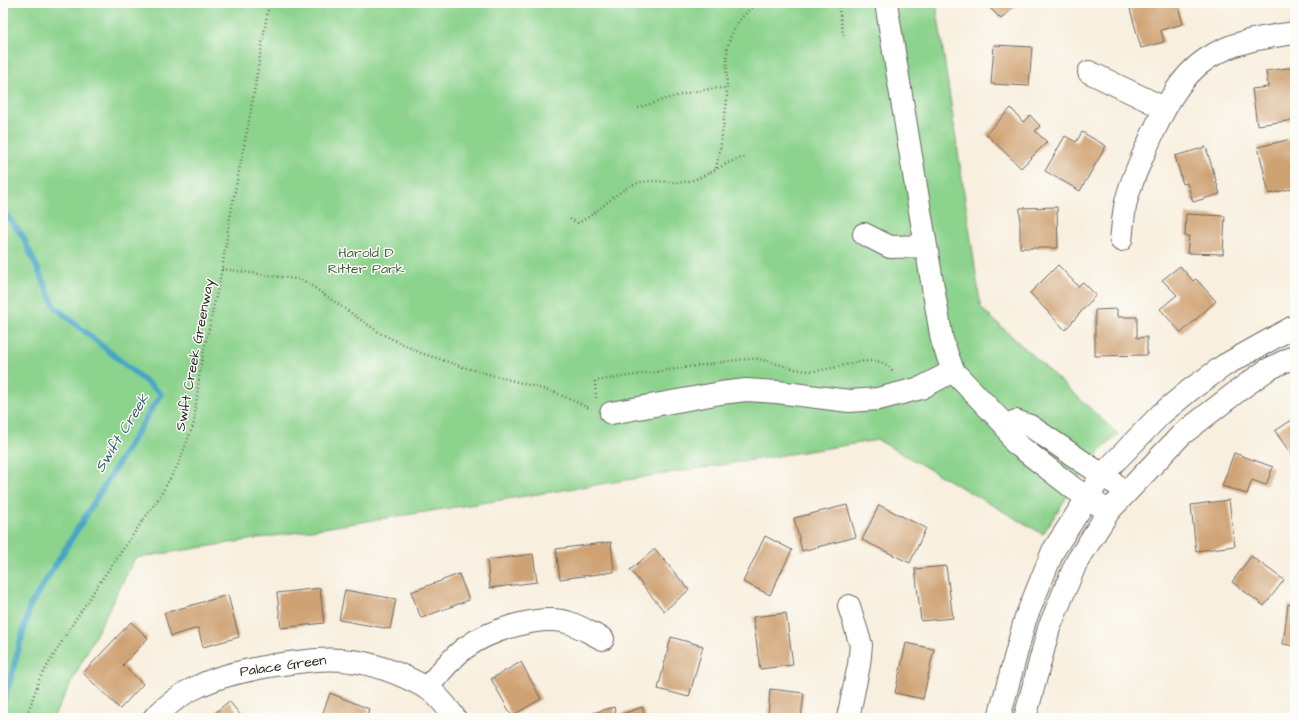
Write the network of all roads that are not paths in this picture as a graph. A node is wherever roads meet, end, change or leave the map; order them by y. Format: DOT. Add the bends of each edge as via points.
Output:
graph roads {
  1 [pos="886,3"];
  2 [pos="1295,33"];
  3 [pos="1089,72"];
  4 [pos="1164,108"];
  5 [pos="864,234"];
  6 [pos="1121,240"];
  7 [pos="926,246"];
  8 [pos="1295,326"];
  9 [pos="1295,356"];
  10 [pos="953,371"];
  11 [pos="611,413"];
  12 [pos="1005,425"];
  13 [pos="1102,474"];
  14 [pos="1126,492"];
  15 [pos="1087,497"];
  16 [pos="1109,511"];
  17 [pos="849,606"];
  18 [pos="603,639"];
  19 [pos="427,688"];
  20 [pos="154,718"];
  21 [pos="455,718"];
  22 [pos="848,718"];
  23 [pos="999,718"];
  24 [pos="1025,718"];
  1 -- 7 [label="street"];
  2 -- 4 [label="street" via="1240,43 1208,58 1189,74"];
  3 -- 4 [label="street"];
  4 -- 6 [label="street" via="1137,169 1127,199"];
  5 -- 7 [label="street" via="890,247"];
  7 -- 10 [label="street" via="942,340"];
  8 -- 13 [label="street" via="1225,365 1190,390"];
  9 -- 14 [label="street" via="1267,370 1203,417 1181,435"];
  10 -- 11 [label="street" via="921,388 878,399 849,401 746,390"];
  10 -- 12 [label="street"];
  12 -- 13 [label="street" via="1016,421 1030,426"];
  12 -- 15 [label="street" via="1014,442"];
  13 -- 14 [label="street"];
  13 -- 15 [label="street"];
  14 -- 16 [label="street"];
  15 -- 16 [label="street"];
  15 -- 23 [label="street" via="1053,551 1025,620"];
  16 -- 24 [label="street" via="1076,563 1049,628"];
  17 -- 22 [label="street" via="861,646"];
  18 -- 19 [label="street" via="569,622 548,620 502,628 466,648"];
  19 -- 20 [label="street, Palace Green" via="373,666 351,661 314,660 219,677 198,686"];
  19 -- 21 [label="street, Palace Green"];
}
